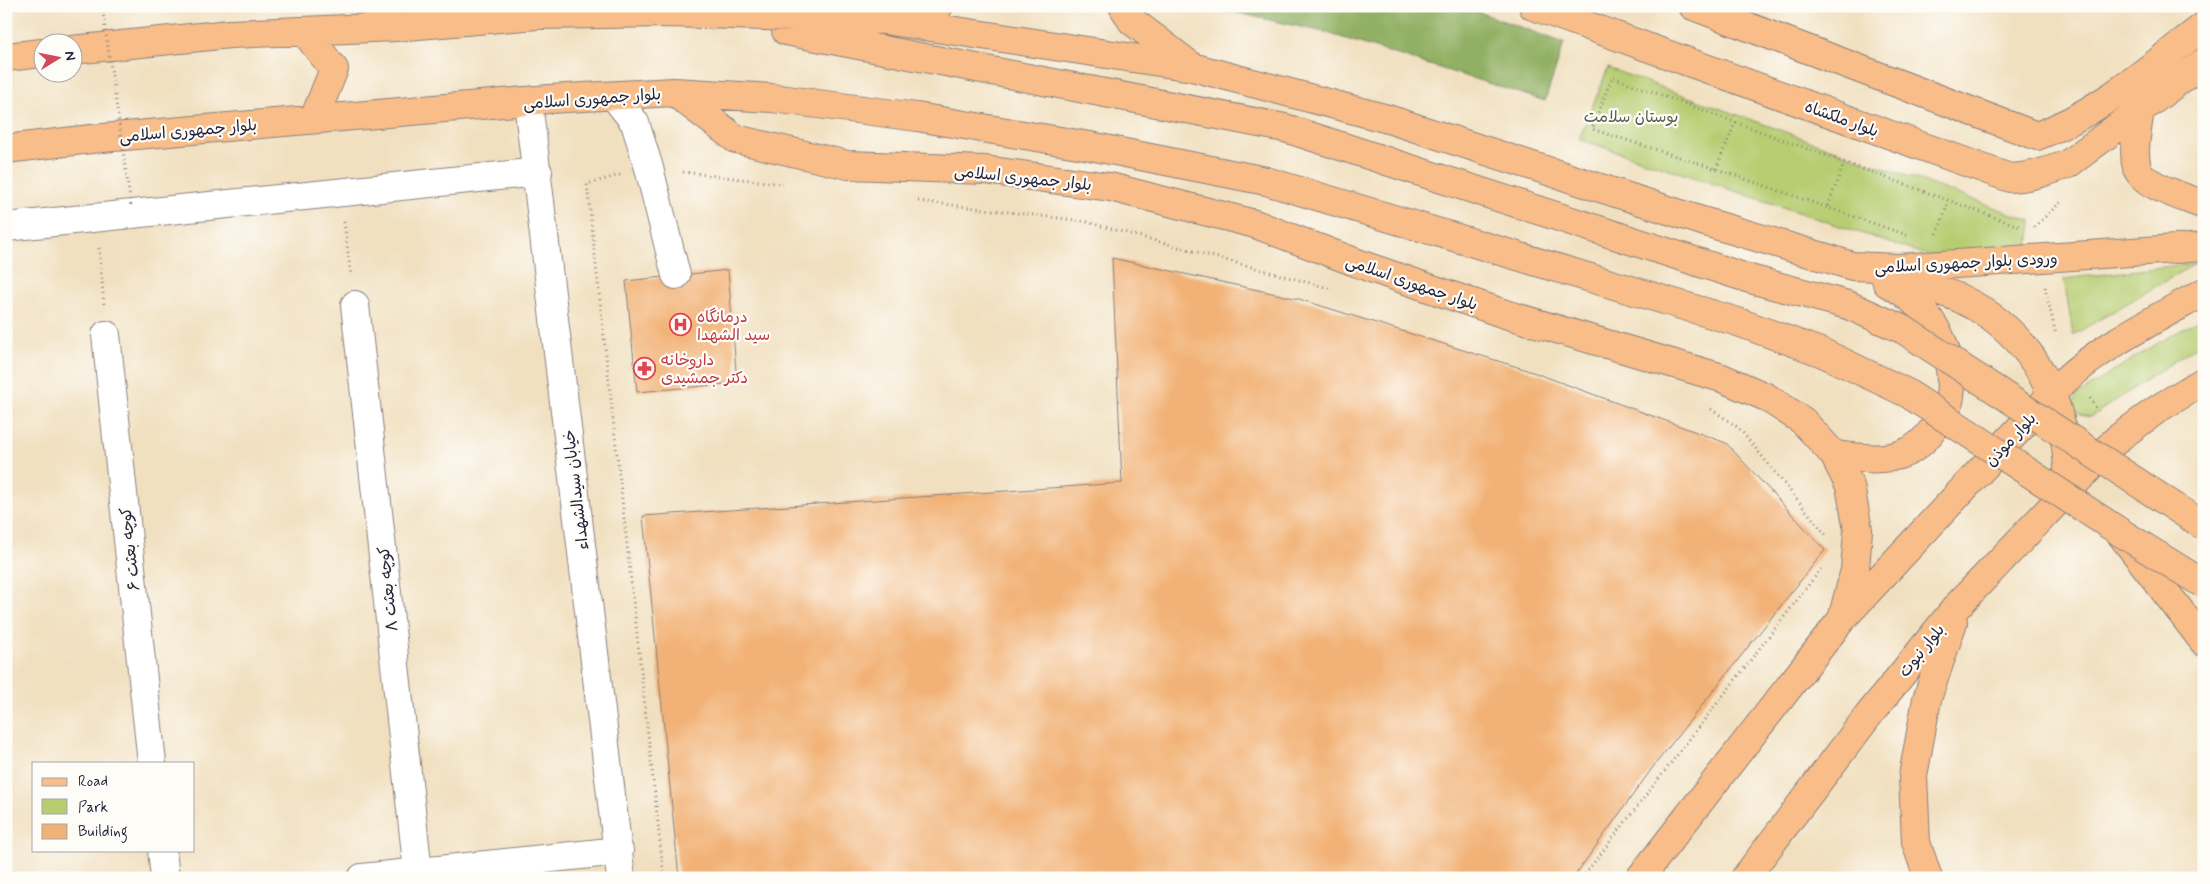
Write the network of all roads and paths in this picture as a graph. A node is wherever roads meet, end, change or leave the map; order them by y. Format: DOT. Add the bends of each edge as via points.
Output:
graph roads {
  1 [pos="102,6"];
  2 [pos="939,6"];
  3 [pos="1124,6"];
  4 [pos="1533,6"];
  5 [pos="1693,6"];
  6 [pos="536,10"];
  7 [pos="698,14"];
  8 [pos="884,20"];
  9 [pos="2204,26"];
  10 [pos="304,31"];
  11 [pos="82,49"];
  12 [pos="32,54"];
  13 [pos="6,57"];
  14 [pos="2204,62"];
  15 [pos="1192,67"];
  16 [pos="674,92"];
  17 [pos="614,96"];
  18 [pos="528,102"];
  19 [pos="2140,109"];
  20 [pos="314,119"];
  21 [pos="1736,121"];
  22 [pos="6,149"];
  23 [pos="1845,161"];
  24 [pos="649,168"];
  25 [pos="1716,169"];
  26 [pos="538,172"];
  27 [pos="792,185"];
  28 [pos="341,192"];
  29 [pos="908,200"];
  30 [pos="1949,200"];
  31 [pos="2061,202"];
  32 [pos="2204,205"];
  33 [pos="131,206"];
  34 [pos="1828,206"];
  35 [pos="96,218"];
  36 [pos="6,227"];
  37 [pos="2034,227"];
  38 [pos="2036,235"];
  39 [pos="1936,236"];
  40 [pos="1915,238"];
  41 [pos="2204,247"];
  42 [pos="1852,266"];
  43 [pos="676,275"];
  44 [pos="2044,280"];
  45 [pos="1342,292"];
  46 [pos="2204,292"];
  47 [pos="355,306"];
  48 [pos="106,335"];
  49 [pos="2058,344"];
  50 [pos="2204,381"];
  51 [pos="2053,393"];
  52 [pos="1709,408"];
  53 [pos="1834,455"];
  54 [pos="2069,489"];
  55 [pos="2204,526"];
  56 [pos="2120,532"];
  57 [pos="1831,541"];
  58 [pos="1825,564"];
  59 [pos="2203,584"];
  60 [pos="1958,605"];
  61 [pos="1842,620"];
  62 [pos="2204,642"];
  63 [pos="152,762"];
  64 [pos="619,851"];
  65 [pos="162,852"];
  66 [pos="547,868"];
  67 [pos="418,872"];
  68 [pos="165,878"];
  69 [pos="362,878"];
  70 [pos="621,878"];
  71 [pos="664,878"];
  72 [pos="1582,878"];
  73 [pos="1640,878"];
  74 [pos="1745,878"];
  75 [pos="1928,878"];
  1 -- 33 [label="path, bridge"];
  2 -- 8 [label="main road"];
  3 -- 15 [label="main road" via="1132,21"];
  4 -- 19 [label="main road, بلوار ملکشاه" via="2010,178 2049,172 2068,164"];
  5 -- 9 [label="main road" via="2037,136 2064,126 2102,104"];
  6 -- 7 [label="main road"];
  6 -- 10 [label="main road" via="395,27"];
  7 -- 8 [label="main road"];
  7 -- 55 [label="main road, bridge" via="1285,128 1750,279 1848,305 1904,330"];
  8 -- 15 [label="main road"];
  10 -- 11 [label="main road" via="230,34"];
  10 -- 20 [label="main road" via="334,69"];
  12 -- 13 [label="main road"];
  14 -- 19 [label="main road, بلوار ملکشاه"];
  15 -- 42 [label="main road, ورودی بلوار جمهوری اسلامی" via="1388,119"];
  16 -- 17 [label="main road, بلوار جمهوری اسلامی"];
  16 -- 53 [label="main road, بلوار جمهوری اسلامی" via="736,139 848,165 985,170 1091,184 1255,224 1502,313 1722,378 1766,398 1804,421"];
  16 -- 56 [label="main road, bridge" via="772,98 917,117 1090,146 1266,181 1738,322 1824,353 1907,393"];
  17 -- 18 [label="main road, بلوار جمهوری اسلامی"];
  17 -- 24 [label="street" via="635,123"];
  18 -- 20 [label="main road, بلوار جمهوری اسلامی"];
  18 -- 26 [label="street, خیابان سیدالشهداء"];
  19 -- 32 [label="main road" via="2136,145 2138,169 2150,183"];
  20 -- 22 [label="main road, بلوار جمهوری اسلامی"];
  21 -- 23 [label="path"];
  21 -- 25 [label="path"];
  21 -- 25 [label="path" via="1612,77 1592,129"];
  23 -- 30 [label="path"];
  23 -- 34 [label="path"];
  24 -- 27 [label="path"];
  24 -- 43 [label="street"];
  24 -- 71 [label="path" via="587,184"];
  25 -- 34 [label="path"];
  26 -- 28 [label="street"];
  26 -- 64 [label="street, خیابان سیدالشهداء"];
  28 -- 35 [label="street"];
  28 -- 47 [label="path"];
  29 -- 45 [label="path" via="1083,221"];
  30 -- 37 [label="path" via="2022,228"];
  30 -- 39 [label="path"];
  31 -- 37 [label="path"];
  34 -- 40 [label="path"];
  35 -- 36 [label="street" via="59,216"];
  35 -- 48 [label="path"];
  37 -- 38 [label="path"];
  41 -- 42 [label="main road, ورودی بلوار جمهوری اسلامی" via="1898,268"];
  42 -- 51 [label="main road" via="1960,298 1990,314 2017,338"];
  42 -- 53 [label="main road" via="1899,289 1925,312 1943,342 1951,379 1947,411 1925,440 1901,454 1868,459"];
  44 -- 49 [label="path"];
  46 -- 51 [label="main road, بلوار موذن" via="2074,371"];
  47 -- 67 [label="street, کوچه بعثت ۸"];
  48 -- 63 [label="street, کوچه بعثت ۶"];
  50 -- 54 [label="main road, بلوار نبوت" via="2117,439"];
  51 -- 54 [label="main road" via="2065,438"];
  51 -- 61 [label="main road, بلوار موذن"];
  52 -- 57 [label="path" via="1739,428"];
  53 -- 61 [label="main road, بلوار جمهوری اسلامی" via="1850,486 1858,530 1855,570"];
  54 -- 60 [label="main road, بلوار نبوت"];
  56 -- 59 [label="main road, bridge"];
  56 -- 62 [label="main road"];
  58 -- 72 [label="path"];
  60 -- 74 [label="main road, بلوار نبوت" via="1868,716"];
  60 -- 75 [label="main road" via="1926,699 1913,776 1916,842"];
  61 -- 73 [label="main road"];
  64 -- 66 [label="street"];
  64 -- 70 [label="street, خیابان سیدالشهداء"];
  65 -- 68 [label="street"];
  66 -- 67 [label="street"];
  67 -- 69 [label="street"];
}
